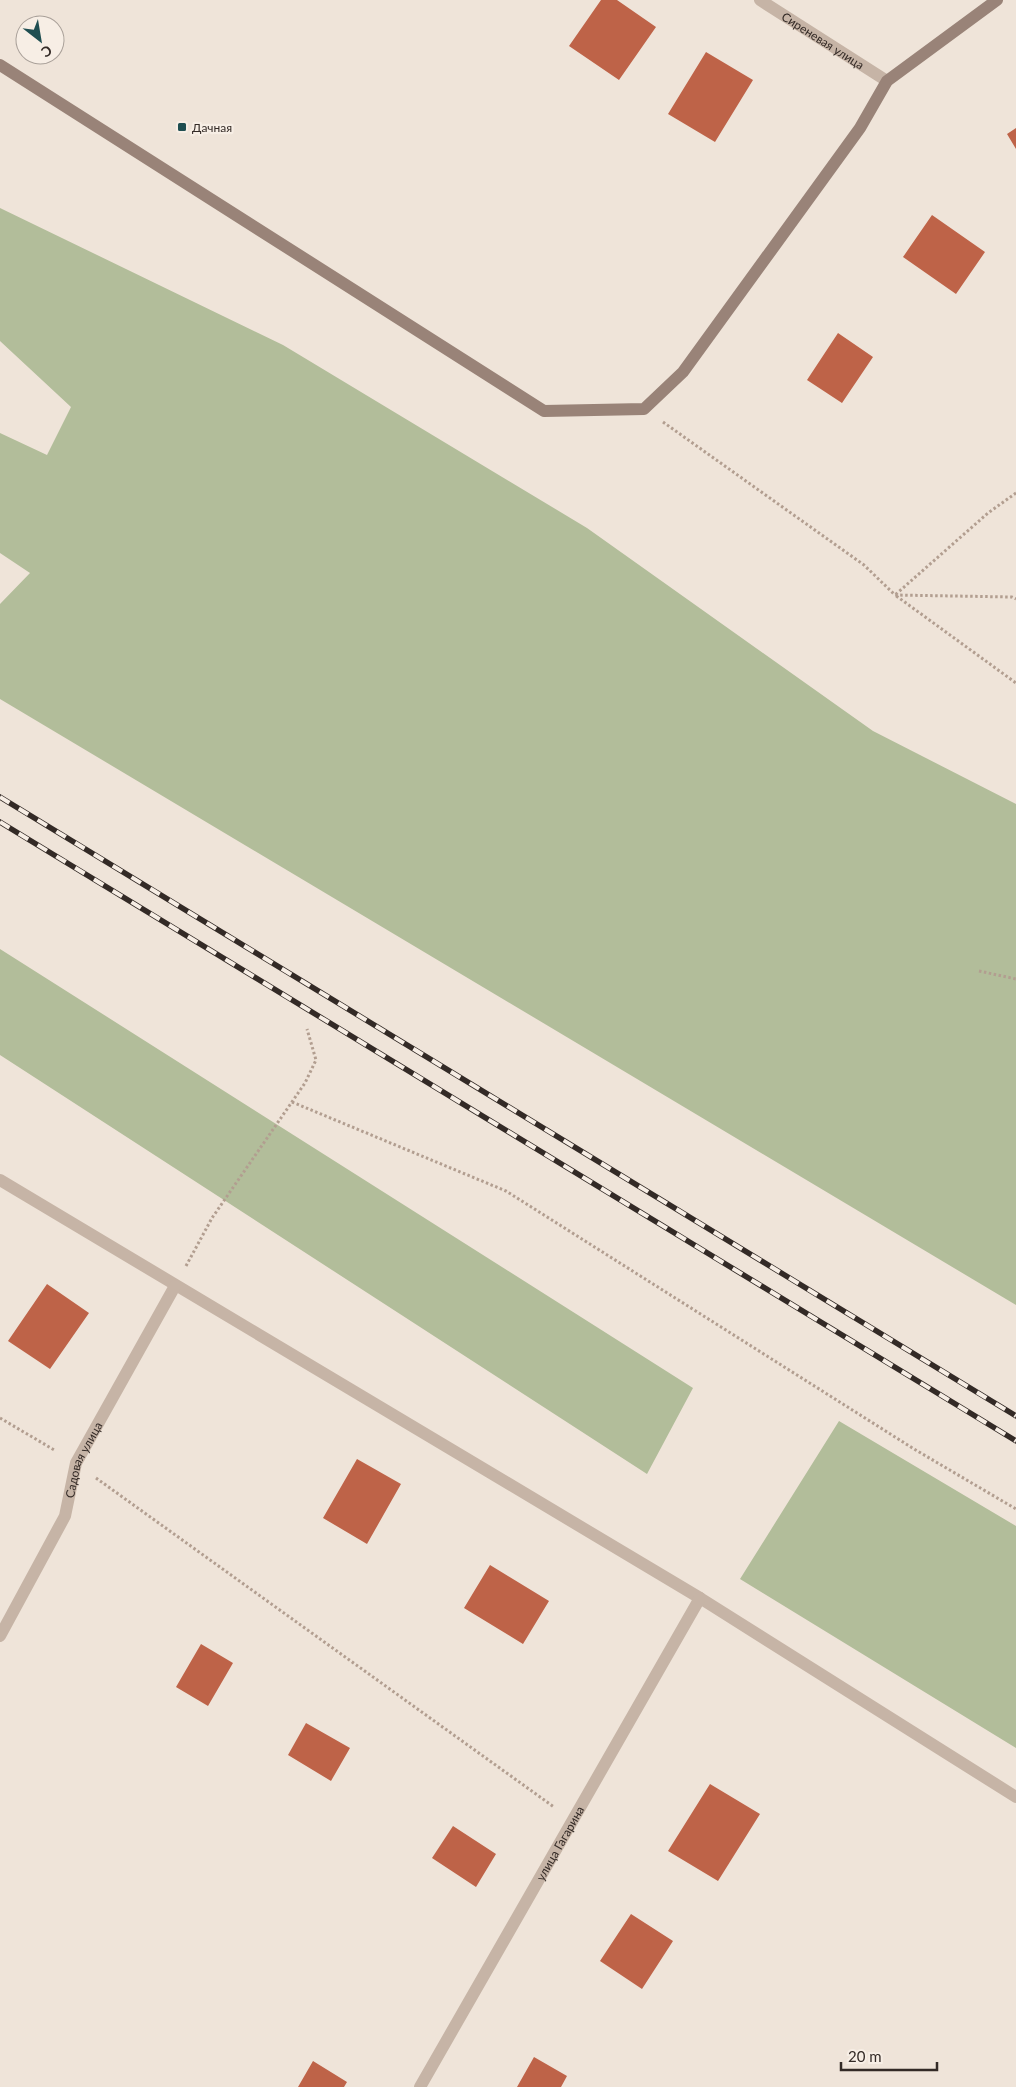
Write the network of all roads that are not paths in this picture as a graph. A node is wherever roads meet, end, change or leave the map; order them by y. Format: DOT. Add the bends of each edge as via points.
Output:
graph roads {
  1 [pos="760,0"];
  2 [pos="997,0"];
  3 [pos="0,65"];
  4 [pos="887,81"];
  5 [pos="0,1180"];
  6 [pos="175,1286"];
  7 [pos="700,1598"];
  8 [pos="0,1636"];
  9 [pos="1016,1797"];
  10 [pos="420,2087"];
  1 -- 4 [label="street, Сиреневая улица"];
  2 -- 4 [label="street"];
  3 -- 4 [label="street" via="544,411 644,409 683,372 860,128"];
  5 -- 6 [label="street"];
  6 -- 7 [label="street"];
  6 -- 8 [label="street, Садовая улица" via="76,1463 66,1516"];
  7 -- 9 [label="street"];
  7 -- 10 [label="street, улица Гагарина"];
}
